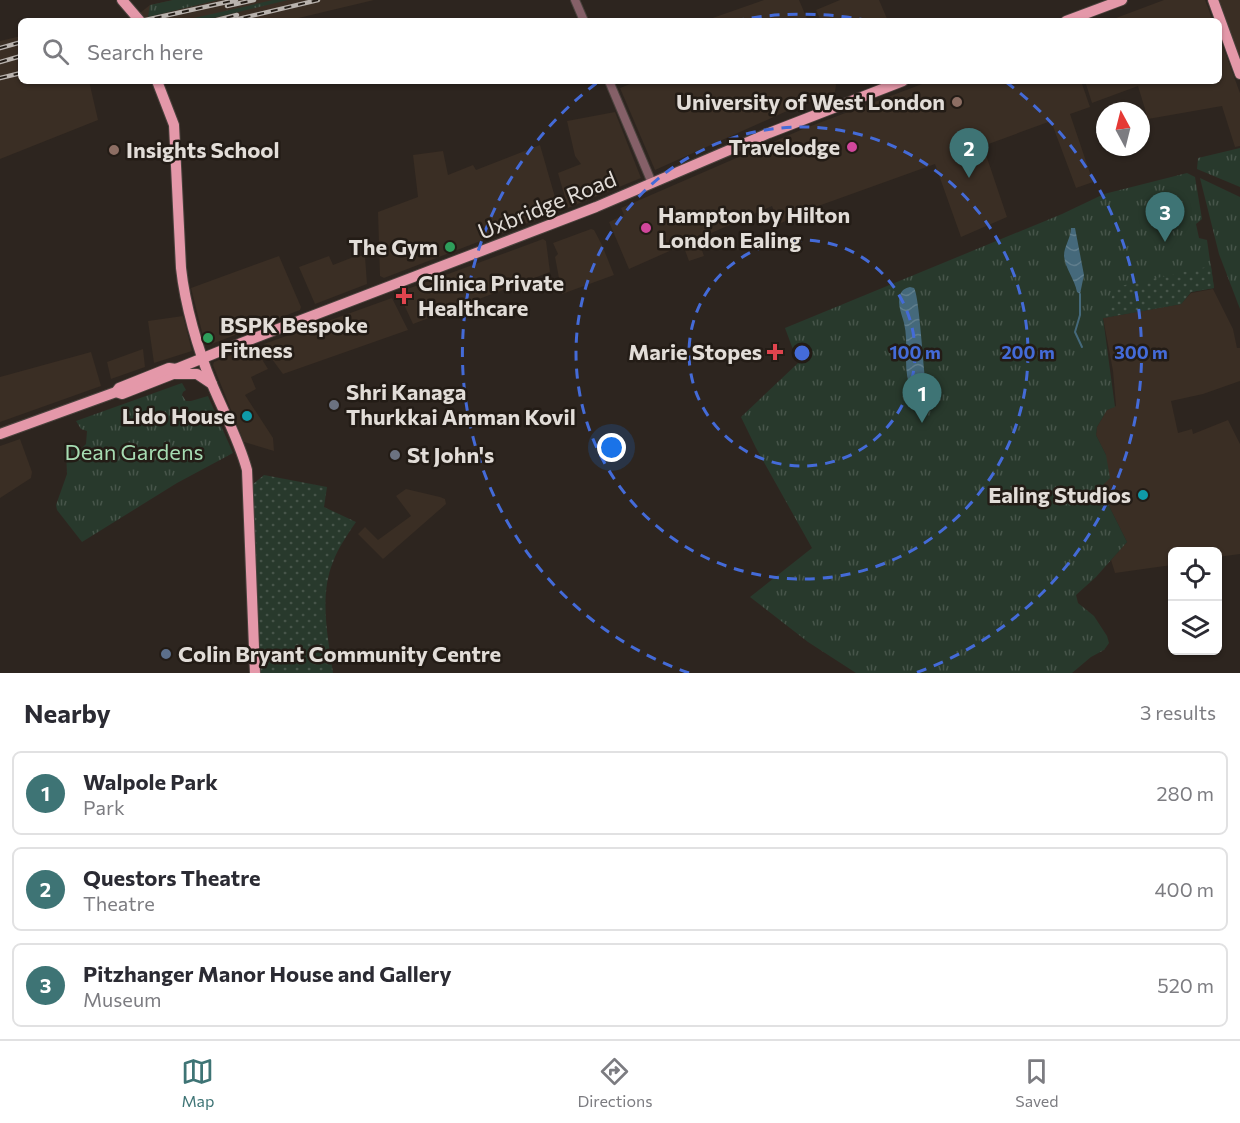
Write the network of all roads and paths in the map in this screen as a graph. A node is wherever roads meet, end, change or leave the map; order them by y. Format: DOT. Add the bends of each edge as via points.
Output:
graph roads {
  1 [pos="575,0"];
  2 [pos="1122,0"];
  3 [pos="1213,0"];
  4 [pos="125,3"];
  5 [pos="139,18"];
  6 [pos="583,18"];
  7 [pos="1074,18"];
  8 [pos="1220,18"];
  9 [pos="1222,25"];
  10 [pos="1240,74"];
  11 [pos="158,84"];
  12 [pos="610,84"];
  13 [pos="895,84"];
  14 [pos="652,183"];
  15 [pos="202,358"];
  16 [pos="175,372"];
  17 [pos="212,384"];
  18 [pos="0,434"];
  19 [pos="255,673"];
  1 -- 6 [label="street"];
  2 -- 7 [label="main road"];
  3 -- 8 [label="main road"];
  4 -- 5 [label="main road"];
  9 -- 10 [label="main road"];
  11 -- 15 [label="main road" via="174,125 182,277"];
  12 -- 14 [label="street"];
  13 -- 14 [label="main road, Uxbridge Road"];
  14 -- 15 [label="main road, Uxbridge Road"];
  15 -- 16 [label="main road, Uxbridge Road"];
  15 -- 17 [label="main road"];
  16 -- 17 [label="main road" via="197,374"];
  16 -- 18 [label="main road" via="169,368 116,392"];
  17 -- 19 [label="main road" via="247,470"];
}
